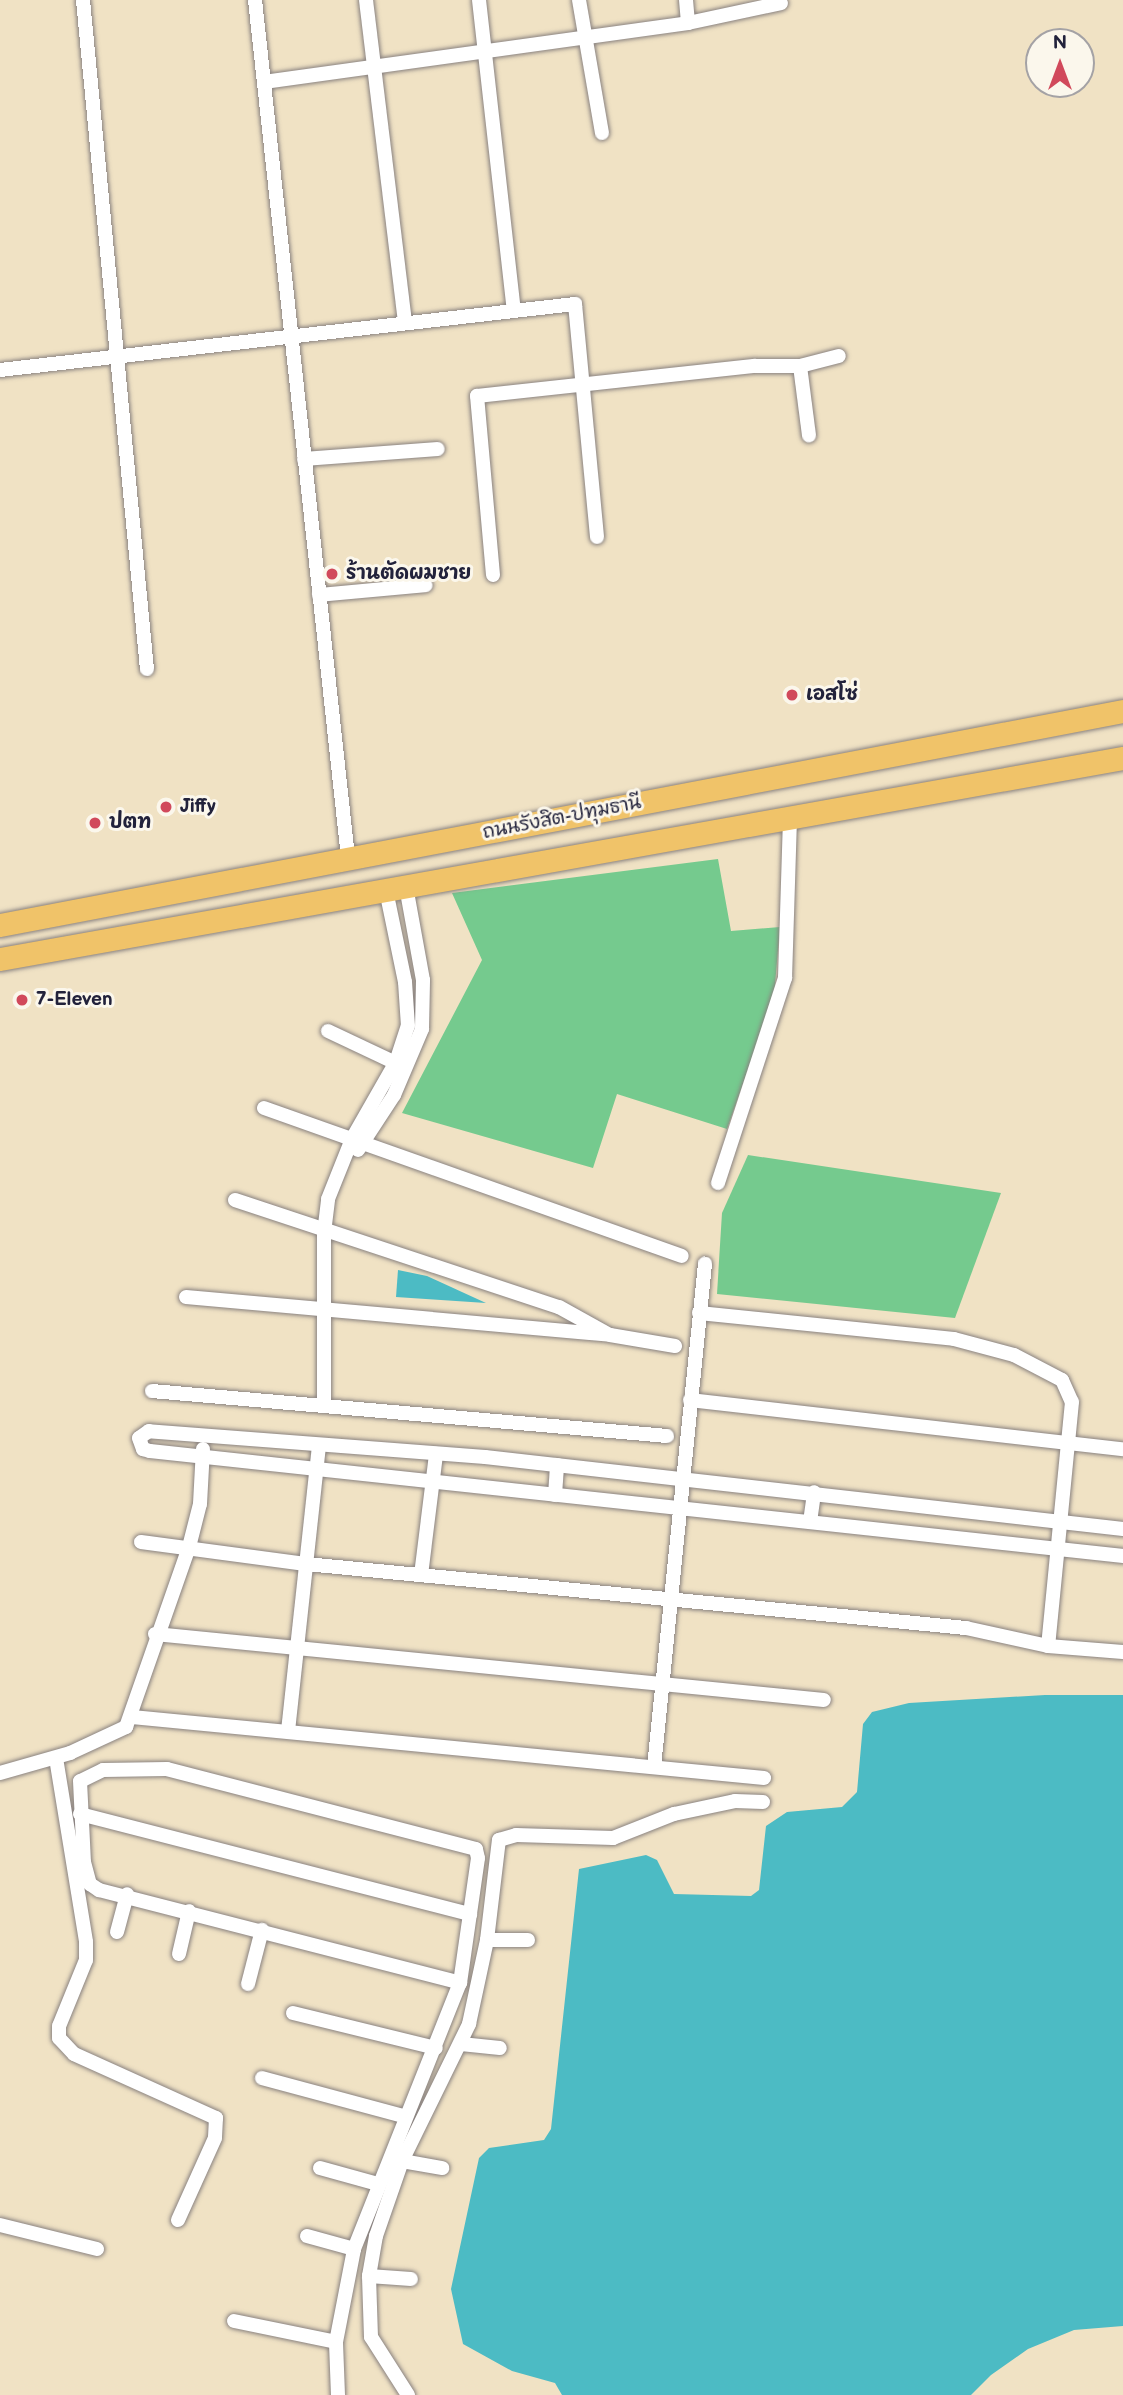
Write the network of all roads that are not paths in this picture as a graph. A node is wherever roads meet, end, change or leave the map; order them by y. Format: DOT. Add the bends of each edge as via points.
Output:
graph roads {
  1 [pos="83,0"];
  2 [pos="255,0"];
  3 [pos="366,0"];
  4 [pos="479,0"];
  5 [pos="579,0"];
  6 [pos="686,0"];
  7 [pos="781,3"];
  8 [pos="688,23"];
  9 [pos="582,38"];
  10 [pos="484,51"];
  11 [pos="373,66"];
  12 [pos="264,82"];
  13 [pos="602,133"];
  14 [pos="514,310"];
  15 [pos="405,322"];
  16 [pos="289,337"];
  17 [pos="838,356"];
  18 [pos="114,357"];
  19 [pos="800,366"];
  20 [pos="0,370"];
  21 [pos="584,384"];
  22 [pos="809,435"];
  23 [pos="438,449"];
  24 [pos="304,459"];
  25 [pos="597,537"];
  26 [pos="494,575"];
  27 [pos="426,585"];
  28 [pos="318,595"];
  29 [pos="147,669"];
  30 [pos="1123,711"];
  31 [pos="1123,758"];
  32 [pos="790,817"];
  33 [pos="508,828"];
  34 [pos="348,858"];
  35 [pos="515,867"];
  36 [pos="396,888"];
  37 [pos="0,925"];
  38 [pos="0,959"];
  39 [pos="328,1031"];
  40 [pos="402,1066"];
  41 [pos="264,1108"];
  42 [pos="359,1142"];
  43 [pos="719,1183"];
  44 [pos="235,1200"];
  45 [pos="324,1233"];
  46 [pos="682,1256"];
  47 [pos="705,1264"];
  48 [pos="186,1297"];
  49 [pos="323,1310"];
  50 [pos="699,1313"];
  51 [pos="610,1335"];
  52 [pos="676,1346"];
  53 [pos="152,1391"];
  54 [pos="690,1400"];
  55 [pos="324,1406"];
  56 [pos="204,1436"];
  57 [pos="667,1436"];
  58 [pos="1069,1443"];
  59 [pos="319,1447"];
  60 [pos="1123,1449"];
  61 [pos="436,1454"];
  62 [pos="203,1456"];
  63 [pos="557,1465"];
  64 [pos="316,1469"];
  65 [pos="682,1480"];
  66 [pos="434,1482"];
  67 [pos="814,1492"];
  68 [pos="555,1495"];
  69 [pos="679,1508"];
  70 [pos="1062,1520"];
  71 [pos="810,1522"];
  72 [pos="1123,1529"];
  73 [pos="141,1542"];
  74 [pos="189,1547"];
  75 [pos="1059,1548"];
  76 [pos="1123,1556"];
  77 [pos="306,1564"];
  78 [pos="421,1575"];
  79 [pos="671,1600"];
  80 [pos="156,1634"];
  81 [pos="1048,1646"];
  82 [pos="297,1647"];
  83 [pos="1123,1652"];
  84 [pos="664,1682"];
  85 [pos="824,1700"];
  86 [pos="132,1717"];
  87 [pos="288,1731"];
  88 [pos="56,1758"];
  89 [pos="653,1767"];
  90 [pos="0,1773"];
  91 [pos="764,1778"];
  92 [pos="763,1802"];
  93 [pos="80,1814"];
  94 [pos="127,1894"];
  95 [pos="189,1911"];
  96 [pos="470,1914"];
  97 [pos="262,1930"];
  98 [pos="117,1932"];
  99 [pos="487,1940"];
  100 [pos="528,1940"];
  101 [pos="179,1954"];
  102 [pos="460,1983"];
  103 [pos="248,1984"];
  104 [pos="293,2013"];
  105 [pos="461,2045"];
  106 [pos="436,2048"];
  107 [pos="500,2048"];
  108 [pos="262,2078"];
  109 [pos="403,2116"];
  110 [pos="402,2161"];
  111 [pos="320,2168"];
  112 [pos="442,2168"];
  113 [pos="378,2184"];
  114 [pos="178,2220"];
  115 [pos="0,2225"];
  116 [pos="307,2236"];
  117 [pos="97,2249"];
  118 [pos="354,2249"];
  119 [pos="369,2276"];
  120 [pos="411,2279"];
  121 [pos="233,2321"];
  122 [pos="336,2342"];
  123 [pos="338,2395"];
  124 [pos="408,2395"];
  1 -- 18 [label="street"];
  2 -- 12 [label="street"];
  3 -- 11 [label="street"];
  4 -- 10 [label="street"];
  5 -- 9 [label="street"];
  6 -- 8 [label="street"];
  7 -- 8 [label="street"];
  8 -- 9 [label="street"];
  9 -- 10 [label="street"];
  9 -- 13 [label="street"];
  10 -- 11 [label="street"];
  10 -- 14 [label="street"];
  11 -- 12 [label="street"];
  11 -- 15 [label="street"];
  12 -- 16 [label="street"];
  14 -- 15 [label="street"];
  14 -- 21 [label="street" via="575,304"];
  15 -- 16 [label="street"];
  16 -- 18 [label="street"];
  16 -- 24 [label="street"];
  17 -- 19 [label="street"];
  18 -- 20 [label="street"];
  18 -- 29 [label="street"];
  19 -- 21 [label="street" via="755,366"];
  19 -- 22 [label="street"];
  21 -- 25 [label="street"];
  21 -- 26 [label="street" via="477,396"];
  23 -- 24 [label="street"];
  24 -- 28 [label="street"];
  27 -- 28 [label="street"];
  28 -- 34 [label="street"];
  30 -- 33 [label="main road, ถนนรังสิต-ปทุมธานี"];
  31 -- 32 [label="main road, ถนนรังสิต-ปทุมธานี"];
  32 -- 35 [label="main road, ถนนรังสิต-ปทุมธานี"];
  32 -- 43 [label="street" via="785,978"];
  33 -- 34 [label="main road, ถนนรังสิต-ปทุมธานี"];
  33 -- 35 [label="main road"];
  34 -- 37 [label="main road, ถนนรังสิต-ปทุมธานี"];
  35 -- 36 [label="main road, ถนนรังสิต-ปทุมธานี"];
  36 -- 38 [label="main road, ถนนรังสิต-ปทุมธานี"];
  36 -- 40 [label="street" via="424,999 422,1029"];
  39 -- 40 [label="street"];
  40 -- 42 [label="street"];
  41 -- 42 [label="street"];
  42 -- 45 [label="street" via="346,1158 328,1199"];
  42 -- 46 [label="street"];
  44 -- 45 [label="street"];
  45 -- 49 [label="street"];
  45 -- 51 [label="street" via="559,1307"];
  47 -- 50 [label="street"];
  48 -- 49 [label="street"];
  49 -- 51 [label="street"];
  49 -- 55 [label="street"];
  50 -- 54 [label="street"];
  50 -- 58 [label="street" via="954,1339 1014,1355 1068,1385"];
  51 -- 52 [label="street"];
  53 -- 55 [label="street"];
  54 -- 58 [label="street"];
  54 -- 65 [label="street"];
  55 -- 57 [label="street"];
  56 -- 59 [label="street"];
  56 -- 62 [label="street"];
  56 -- 62 [label="street" via="149,1431 139,1438 143,1449 150,1451"];
  58 -- 60 [label="street"];
  58 -- 70 [label="street"];
  59 -- 61 [label="street"];
  59 -- 64 [label="street"];
  61 -- 63 [label="street"];
  61 -- 66 [label="street"];
  62 -- 64 [label="street"];
  62 -- 74 [label="street" via="200,1504"];
  63 -- 65 [label="street"];
  63 -- 68 [label="street"];
  64 -- 66 [label="street"];
  64 -- 77 [label="street"];
  65 -- 67 [label="street"];
  65 -- 69 [label="street"];
  66 -- 68 [label="street"];
  66 -- 78 [label="street"];
  67 -- 70 [label="street"];
  67 -- 71 [label="street"];
  68 -- 69 [label="street"];
  69 -- 71 [label="street"];
  69 -- 79 [label="street"];
  70 -- 72 [label="street"];
  70 -- 75 [label="street"];
  71 -- 75 [label="street"];
  73 -- 74 [label="street"];
  74 -- 77 [label="street"];
  74 -- 80 [label="street"];
  75 -- 76 [label="street"];
  75 -- 81 [label="street"];
  77 -- 78 [label="street"];
  77 -- 82 [label="street"];
  78 -- 79 [label="street"];
  79 -- 81 [label="street" via="966,1628"];
  79 -- 84 [label="street"];
  80 -- 82 [label="street"];
  80 -- 86 [label="street"];
  81 -- 83 [label="street"];
  82 -- 84 [label="street"];
  82 -- 87 [label="street"];
  84 -- 85 [label="street"];
  84 -- 89 [label="street"];
  86 -- 87 [label="street"];
  86 -- 88 [label="street" via="114,1736"];
  87 -- 89 [label="street"];
  88 -- 90 [label="street"];
  88 -- 114 [label="street" via="86,1942 86,1960 59,2026 59,2038 74,2054 216,2118 215,2138"];
  89 -- 91 [label="street"];
  92 -- 99 [label="street" via="735,1801 674,1814 605,1839 504,1836 495,1850"];
  93 -- 94 [label="street" via="90,1884"];
  93 -- 96 [label="street"];
  93 -- 96 [label="street" via="77,1789 86,1775 143,1766 453,1841 476,1849"];
  94 -- 95 [label="street"];
  94 -- 98 [label="street"];
  95 -- 97 [label="street"];
  95 -- 101 [label="street"];
  96 -- 102 [label="street"];
  97 -- 102 [label="street"];
  97 -- 103 [label="street"];
  99 -- 100 [label="street"];
  99 -- 105 [label="street"];
  102 -- 106 [label="street"];
  104 -- 106 [label="street"];
  105 -- 107 [label="street"];
  105 -- 110 [label="street"];
  106 -- 109 [label="street"];
  108 -- 109 [label="street"];
  109 -- 113 [label="street"];
  110 -- 112 [label="street"];
  110 -- 119 [label="street" via="376,2236"];
  111 -- 113 [label="street"];
  113 -- 118 [label="street"];
  115 -- 117 [label="street"];
  116 -- 118 [label="street"];
  118 -- 122 [label="street"];
  119 -- 120 [label="street"];
  119 -- 124 [label="street" via="371,2337"];
  121 -- 122 [label="street"];
  122 -- 123 [label="street"];
}
